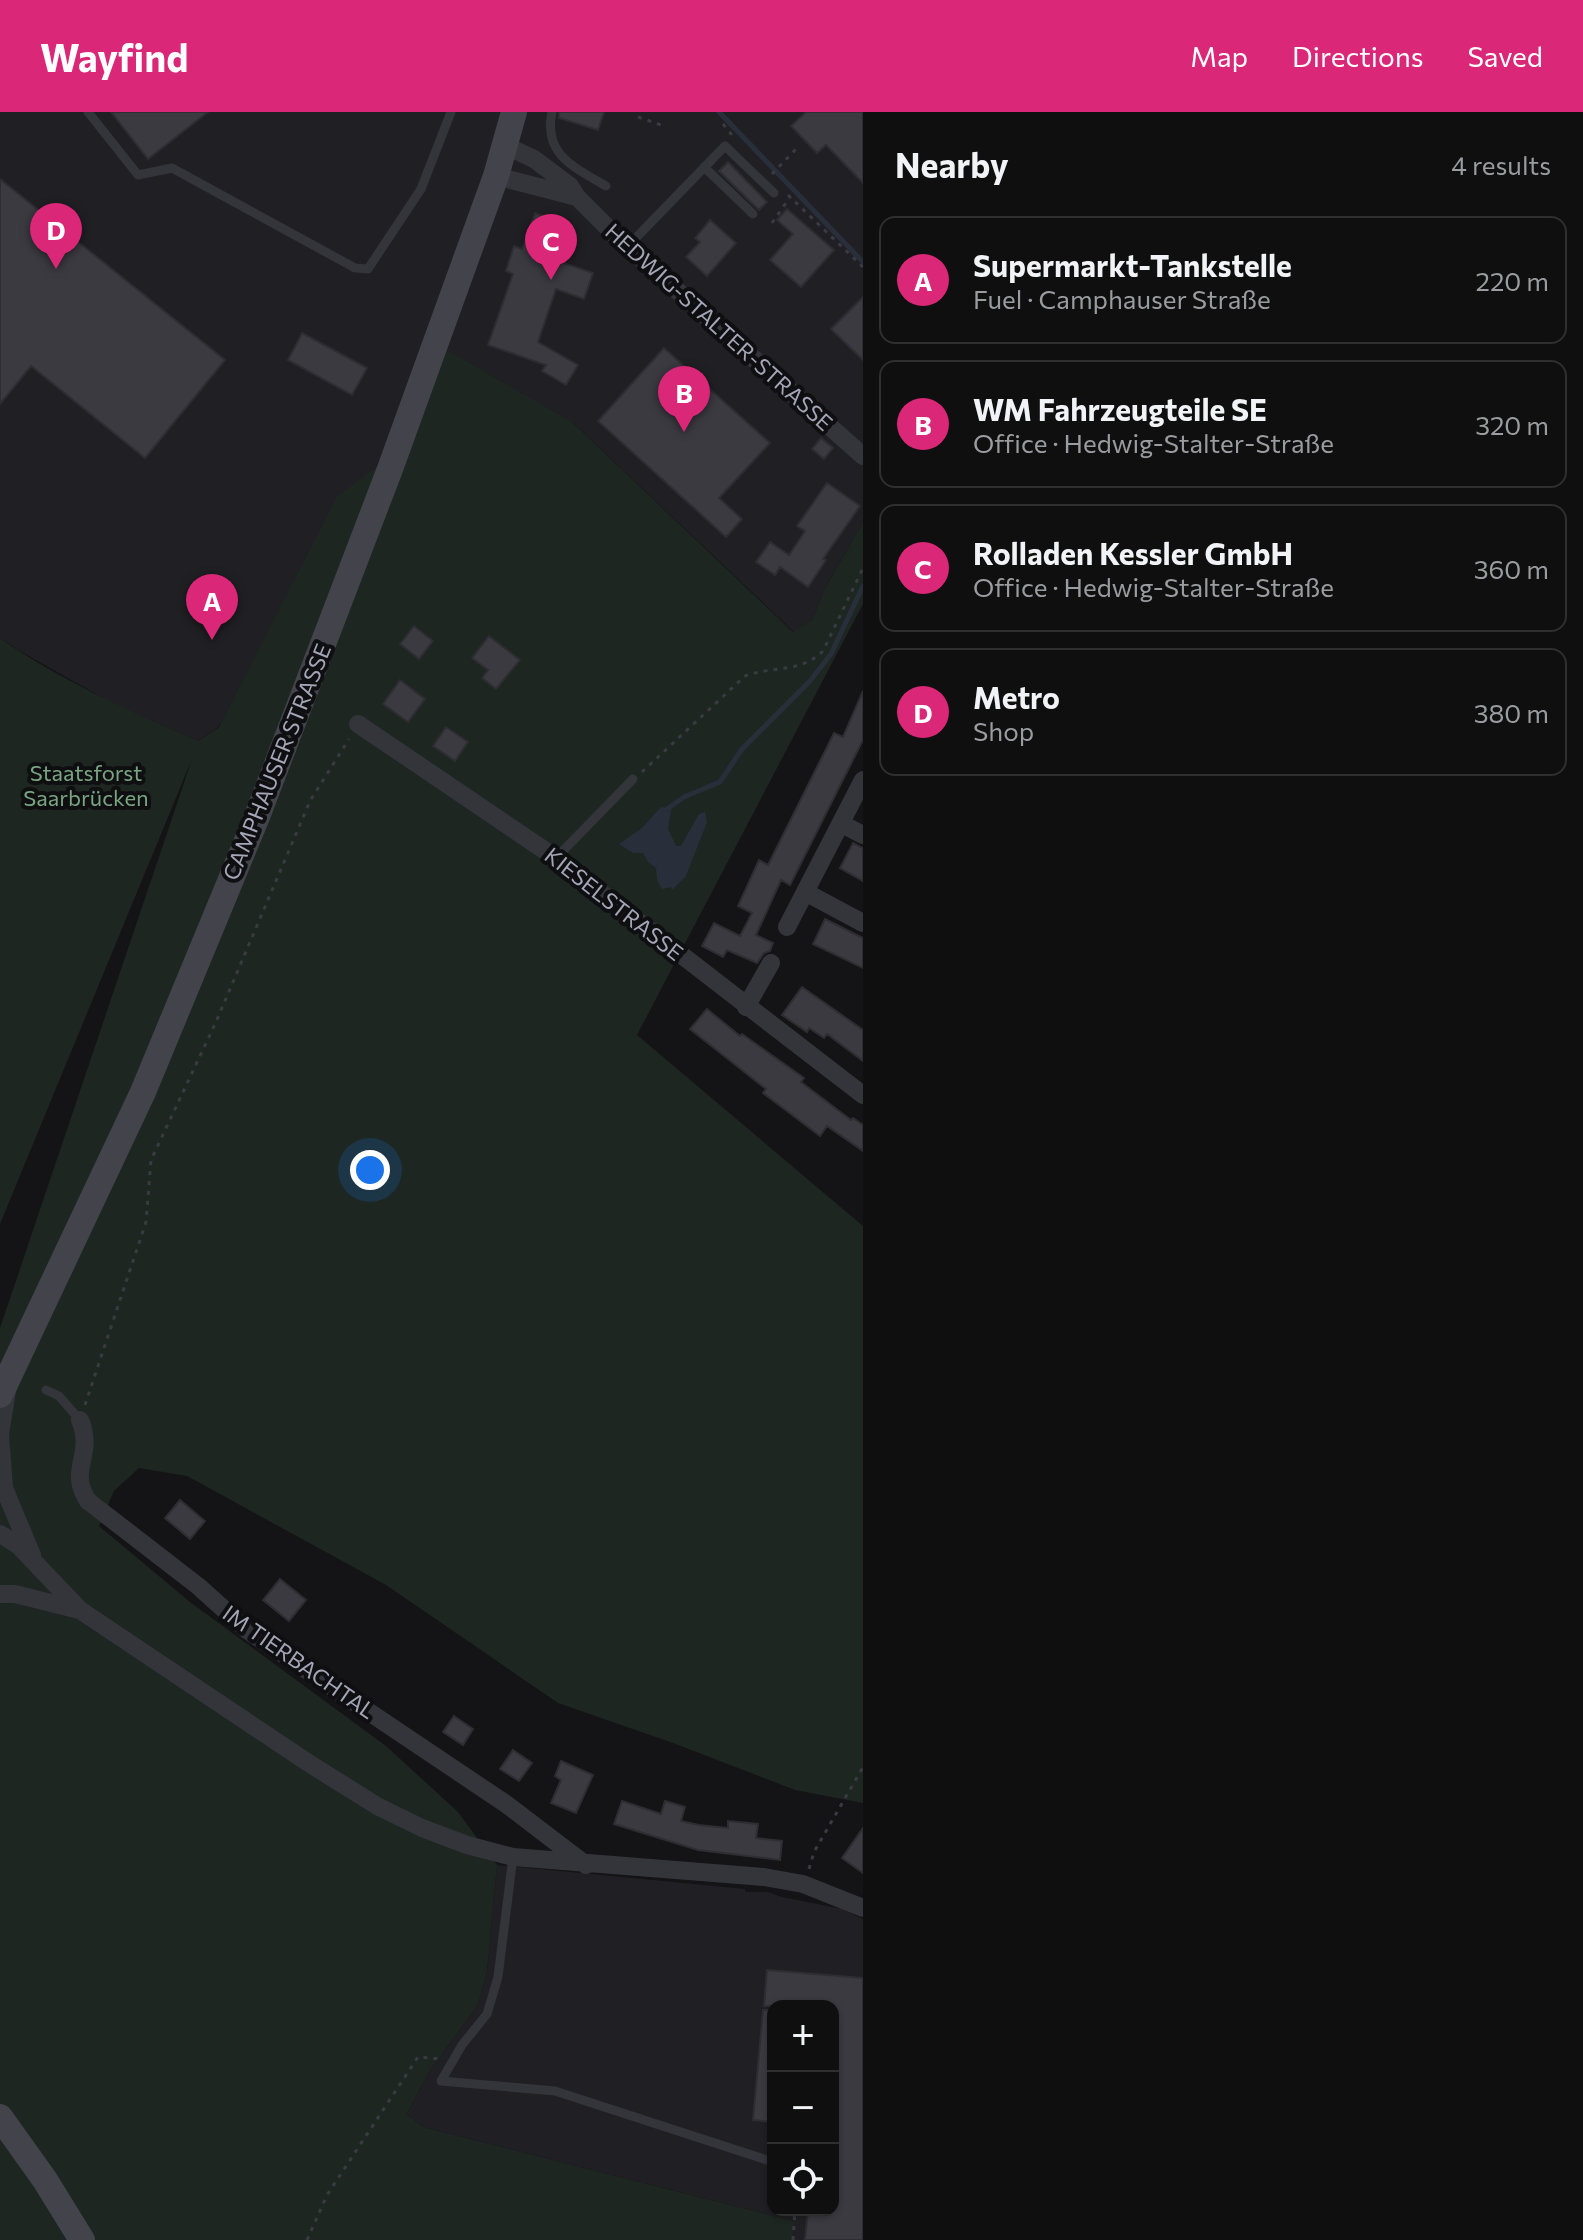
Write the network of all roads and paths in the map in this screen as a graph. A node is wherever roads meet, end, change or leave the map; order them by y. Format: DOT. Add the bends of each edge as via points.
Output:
graph roads {
  1 [pos="88,112"];
  2 [pos="451,112"];
  3 [pos="514,112"];
  4 [pos="552,112"];
  5 [pos="638,117"];
  6 [pos="664,126"];
  7 [pos="506,146"];
  8 [pos="797,148"];
  9 [pos="704,167"];
  10 [pos="773,173"];
  11 [pos="496,176"];
  12 [pos="606,186"];
  13 [pos="758,193"];
  14 [pos="577,197"];
  15 [pos="747,207"];
  16 [pos="772,223"];
  17 [pos="628,246"];
  18 [pos="863,267"];
  19 [pos="863,456"];
  20 [pos="863,568"];
  21 [pos="358,724"];
  22 [pos="633,779"];
  23 [pos="863,780"];
  24 [pos="842,824"];
  25 [pos="863,835"];
  26 [pos="556,858"];
  27 [pos="807,893"];
  28 [pos="863,923"];
  29 [pos="787,927"];
  30 [pos="771,963"];
  31 [pos="746,1007"];
  32 [pos="863,1095"];
  33 [pos="5,1386"];
  34 [pos="46,1390"];
  35 [pos="80,1420"];
  36 [pos="0,1434"];
  37 [pos="0,1534"];
  38 [pos="35,1561"];
  39 [pos="5,1590"];
  40 [pos="80,1610"];
  41 [pos="863,1767"];
  42 [pos="814,1852"];
  43 [pos="513,1857"];
  44 [pos="586,1865"];
  45 [pos="863,1908"];
  46 [pos="452,2059"];
  47 [pos="0,2117"];
  48 [pos="767,2160"];
  49 [pos="795,2216"];
  50 [pos="82,2240"];
  51 [pos="307,2240"];
  52 [pos="793,2240"];
  1 -- 2 [label="lane" via="138,175 172,168 355,268 368,269 421,189"];
  3 -- 7 [label="street, CAMPHAUSER STRASSE"];
  4 -- 12 [label="lane" via="555,148 570,165"];
  5 -- 6 [label="path"];
  7 -- 11 [label="street, CAMPHAUSER STRASSE"];
  7 -- 14 [label="street, HEDWIG-STALTER-STRASSE" via="534,159"];
  8 -- 10 [label="path"];
  9 -- 13 [label="lane" via="725,146 745,172 768,187"];
  9 -- 15 [label="lane"];
  9 -- 17 [label="lane"];
  11 -- 14 [label="street, HEDWIG-STALTER-STRASSE"];
  11 -- 33 [label="street, CAMPHAUSER STRASSE" via="256,819 143,1092"];
  14 -- 17 [label="street, HEDWIG-STALTER-STRASSE"];
  16 -- 18 [label="path" via="790,197"];
  17 -- 19 [label="street, HEDWIG-STALTER-STRASSE"];
  20 -- 22 [label="path" via="816,658 745,676"];
  21 -- 26 [label="street, KIESELSTRASSE"];
  21 -- 35 [label="path" via="310,801 151,1160 146,1222"];
  22 -- 26 [label="lane"];
  23 -- 24 [label="street"];
  24 -- 25 [label="street"];
  24 -- 27 [label="street"];
  26 -- 31 [label="street, KIESELSTRASSE"];
  27 -- 28 [label="street"];
  27 -- 29 [label="street"];
  30 -- 31 [label="street"];
  31 -- 32 [label="street, KIESELSTRASSE"];
  33 -- 36 [label="street"];
  34 -- 35 [label="lane" via="59,1396"];
  35 -- 44 [label="street, IM TIERBACHTAL" via="87,1445 78,1479 88,1501 247,1630 506,1804"];
  36 -- 38 [label="street" via="4,1488"];
  37 -- 38 [label="street"];
  38 -- 40 [label="street"];
  39 -- 40 [label="street"];
  40 -- 43 [label="street" via="377,1806 433,1833"];
  41 -- 42 [label="path"];
  43 -- 44 [label="street"];
  43 -- 46 [label="lane" via="491,2002"];
  44 -- 45 [label="street" via="764,1877 803,1884"];
  46 -- 48 [label="lane" via="441,2081 555,2091"];
  46 -- 51 [label="path" via="418,2057 327,2195"];
  47 -- 50 [label="street"];
  49 -- 52 [label="path"];
}
